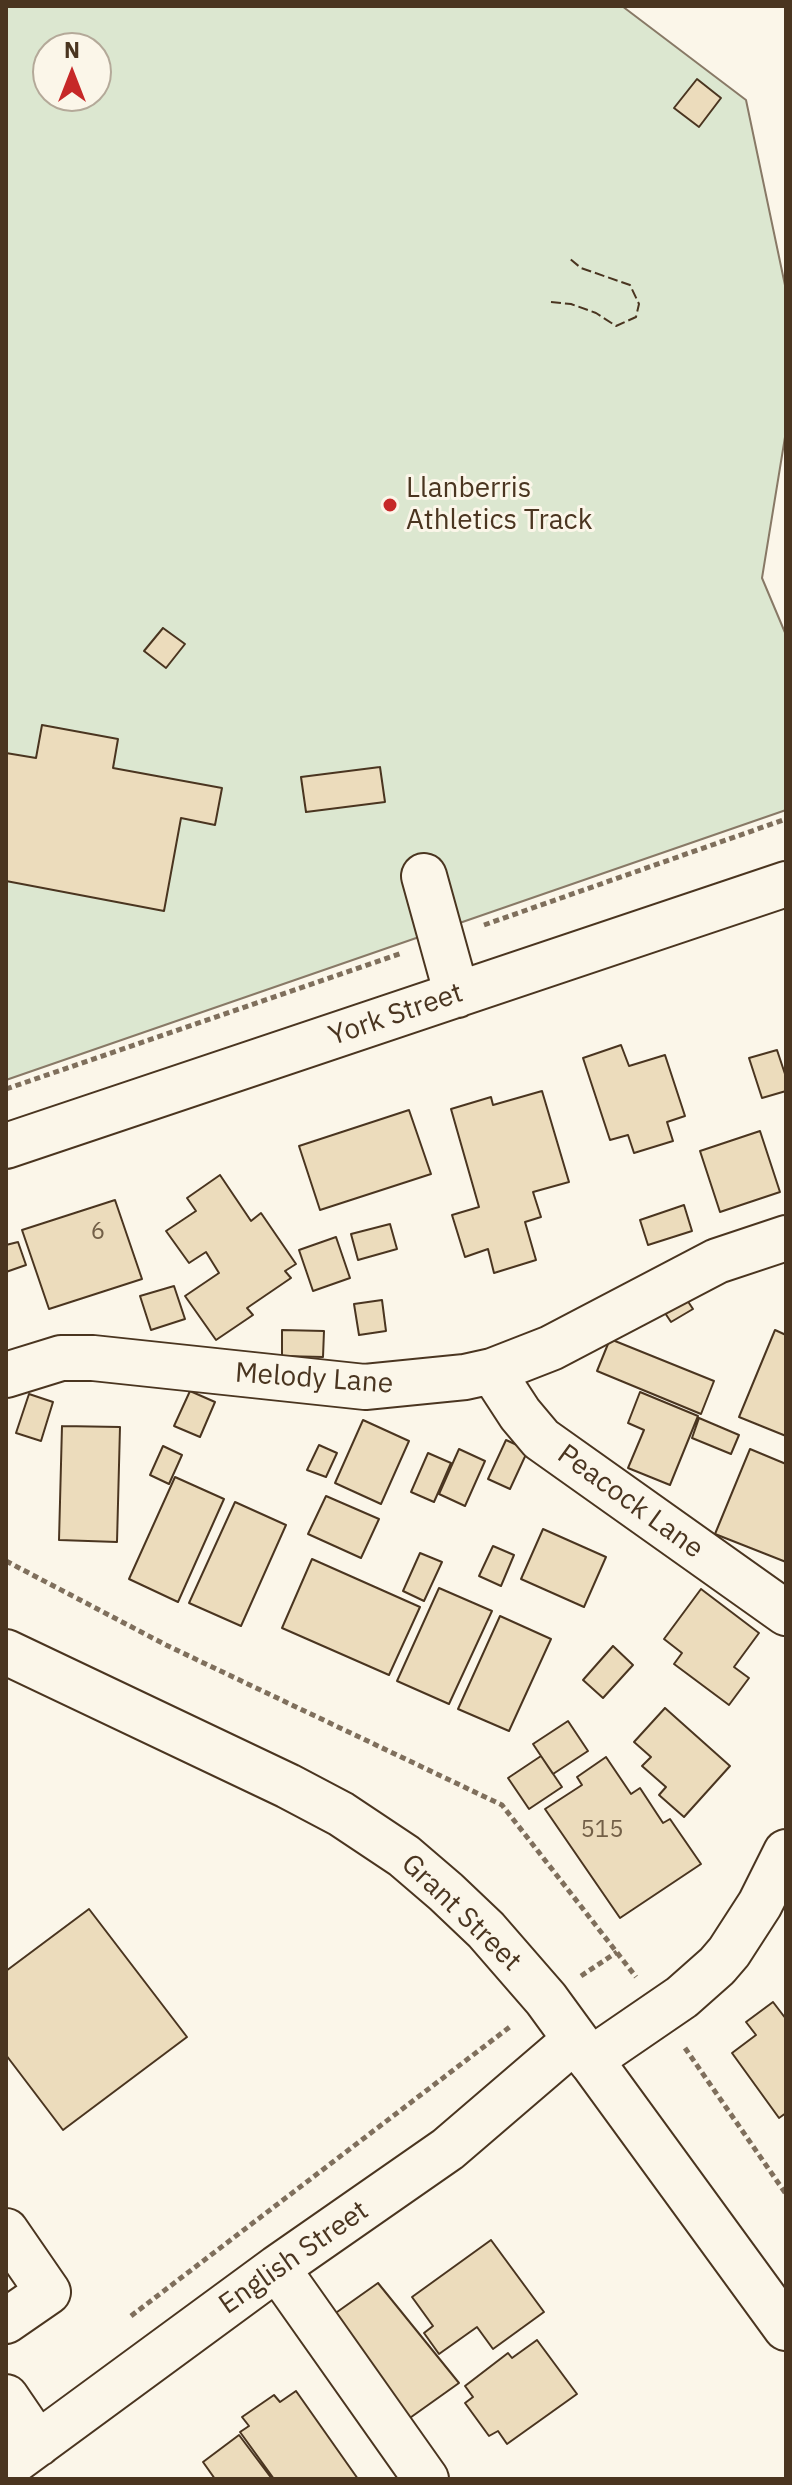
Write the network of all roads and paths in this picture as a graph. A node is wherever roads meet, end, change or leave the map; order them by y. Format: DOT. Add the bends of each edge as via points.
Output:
graph roads {
  1 [pos="424,876"];
  2 [pos="786,884"];
  3 [pos="457,995"];
  4 [pos="6,1146"];
  5 [pos="786,1238"];
  6 [pos="492,1371"];
  7 [pos="6,1375"];
  8 [pos="6,1561"];
  9 [pos="786,1613"];
  10 [pos="6,1652"];
  11 [pos="784,1861"];
  12 [pos="617,1952"];
  13 [pos="546,1999"];
  14 [pos="661,2012"];
  15 [pos="583,2050"];
  16 [pos="786,2194"];
  17 [pos="6,2231"];
  18 [pos="277,2268"];
  19 [pos="127,2319"];
  20 [pos="6,2321"];
  21 [pos="786,2328"];
  22 [pos="6,2397"];
  23 [pos="22,2455"];
  24 [pos="426,2479"];
  1 -- 3 [label="street"];
  2 -- 3 [label="street, York Street"];
  3 -- 4 [label="street, York Street"];
  5 -- 6 [label="street, Melody Lane" via="717,1261 551,1348"];
  6 -- 7 [label="street, Melody Lane" via="365,1387 61,1358"];
  6 -- 9 [label="street, Peacock Lane" via="541,1439"];
  8 -- 12 [label="path" via="166,1645 502,1805"];
  10 -- 13 [label="street, Grant Street" via="341,1814 446,1892"];
  11 -- 14 [label="street, English Street" via="729,1952 700,1983"];
  12 -- 13 [label="path"];
  12 -- 14 [label="path"];
  13 -- 15 [label="street, Grant Street"];
  13 -- 19 [label="path"];
  14 -- 15 [label="street, English Street"];
  14 -- 16 [label="path"];
  15 -- 18 [label="street, English Street"];
  15 -- 21 [label="street, Grant Street"];
  17 -- 20 [label="street" via="48,2292"];
  18 -- 23 [label="street, English Street"];
  18 -- 24 [label="street"];
  22 -- 23 [label="street"];
}
